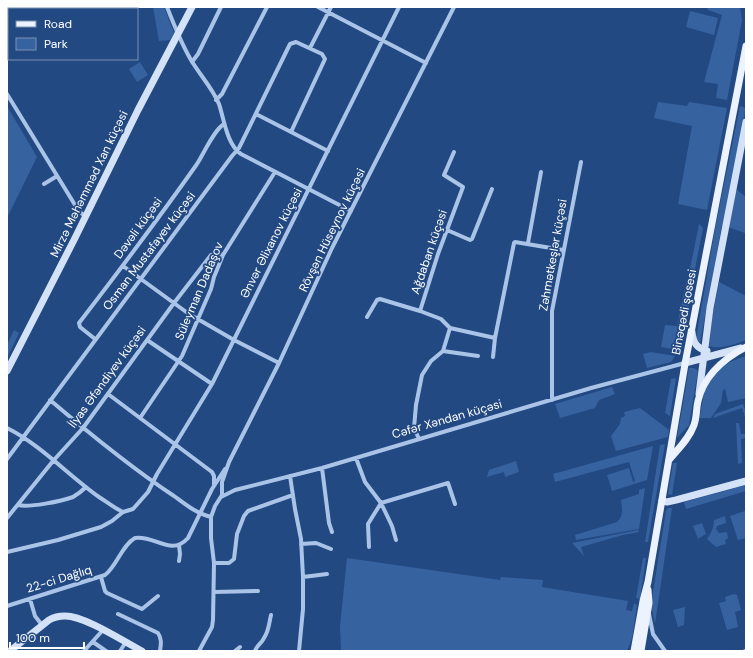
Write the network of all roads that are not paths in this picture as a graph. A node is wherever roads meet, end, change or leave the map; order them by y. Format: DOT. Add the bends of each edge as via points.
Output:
graph roads {
  1 [pos="167,7"];
  2 [pos="192,7"];
  3 [pos="221,7"];
  4 [pos="267,7"];
  5 [pos="318,7"];
  6 [pos="331,7"];
  7 [pos="399,7"];
  8 [pos="454,7"];
  9 [pos="328,12"];
  10 [pos="178,35"];
  11 [pos="383,39"];
  12 [pos="746,46"];
  13 [pos="310,48"];
  14 [pos="192,62"];
  15 [pos="426,63"];
  16 [pos="7,94"];
  17 [pos="216,100"];
  18 [pos="256,114"];
  19 [pos="746,122"];
  20 [pos="224,124"];
  21 [pos="291,132"];
  22 [pos="236,151"];
  23 [pos="328,151"];
  24 [pos="454,152"];
  25 [pos="581,162"];
  26 [pos="275,172"];
  27 [pos="541,172"];
  28 [pos="57,176"];
  29 [pos="44,184"];
  30 [pos="492,189"];
  31 [pos="309,190"];
  32 [pos="351,211"];
  33 [pos="86,217"];
  34 [pos="447,230"];
  35 [pos="528,243"];
  36 [pos="563,250"];
  37 [pos="223,255"];
  38 [pos="123,266"];
  39 [pos="142,278"];
  40 [pos="174,303"];
  41 [pos="420,311"];
  42 [pos="367,317"];
  43 [pos="198,319"];
  44 [pos="450,328"];
  45 [pos="691,330"];
  46 [pos="495,338"];
  47 [pos="95,339"];
  48 [pos="147,340"];
  49 [pos="234,340"];
  50 [pos="746,347"];
  51 [pos="443,351"];
  52 [pos="704,354"];
  53 [pos="478,356"];
  54 [pos="493,356"];
  55 [pos="178,361"];
  56 [pos="693,361"];
  57 [pos="279,363"];
  58 [pos="685,363"];
  59 [pos="702,370"];
  60 [pos="7,371"];
  61 [pos="212,384"];
  62 [pos="108,394"];
  63 [pos="50,400"];
  64 [pos="552,400"];
  65 [pos="698,400"];
  66 [pos="140,418"];
  67 [pos="7,428"];
  68 [pos="83,428"];
  69 [pos="23,437"];
  70 [pos="420,439"];
  71 [pos="176,444"];
  72 [pos="356,458"];
  73 [pos="7,459"];
  74 [pos="669,460"];
  75 [pos="53,461"];
  76 [pos="229,462"];
  77 [pos="322,468"];
  78 [pos="290,476"];
  79 [pos="746,481"];
  80 [pos="153,482"];
  81 [pos="86,487"];
  82 [pos="222,488"];
  83 [pos="212,489"];
  84 [pos="231,492"];
  85 [pos="293,495"];
  86 [pos="221,497"];
  87 [pos="662,501"];
  88 [pos="381,503"];
  89 [pos="455,504"];
  90 [pos="18,506"];
  91 [pos="123,512"];
  92 [pos="201,513"];
  93 [pos="7,518"];
  94 [pos="211,519"];
  95 [pos="332,532"];
  96 [pos="396,540"];
  97 [pos="301,544"];
  98 [pos="179,545"];
  99 [pos="369,547"];
  100 [pos="331,549"];
  101 [pos="7,552"];
  102 [pos="179,561"];
  103 [pos="214,563"];
  104 [pos="327,574"];
  105 [pos="101,577"];
  106 [pos="303,577"];
  107 [pos="648,582"];
  108 [pos="258,591"];
  109 [pos="214,592"];
  110 [pos="158,596"];
  111 [pos="30,599"];
  112 [pos="648,603"];
  113 [pos="7,606"];
  114 [pos="118,614"];
  115 [pos="271,615"];
  116 [pos="42,625"];
  117 [pos="103,630"];
  118 [pos="639,641"];
  119 [pos="93,642"];
  120 [pos="126,642"];
  121 [pos="240,647"];
  122 [pos="10,651"];
  123 [pos="84,651"];
  124 [pos="106,651"];
  125 [pos="120,651"];
  126 [pos="142,651"];
  127 [pos="160,651"];
  128 [pos="199,651"];
  129 [pos="235,651"];
  130 [pos="255,651"];
  131 [pos="299,651"];
  132 [pos="633,651"];
  133 [pos="642,651"];
  134 [pos="665,651"];
  1 -- 10 [label="street"];
  2 -- 10 [label="street, Mirzə Məhəmməd Xan küçəsi"];
  3 -- 14 [label="street"];
  4 -- 17 [label="street" via="222,94"];
  5 -- 9 [label="street"];
  6 -- 9 [label="street"];
  7 -- 11 [label="street, Ənvər Əlixanov küçəsi"];
  8 -- 15 [label="street, Rövşən Hüseynov küçəsi"];
  9 -- 11 [label="street"];
  9 -- 13 [label="street"];
  10 -- 14 [label="street"];
  10 -- 33 [label="street, Mirzə Məhəmməd Xan küçəsi"];
  11 -- 15 [label="street"];
  11 -- 23 [label="street, Ənvər Əlixanov küçəsi"];
  12 -- 45 [label="main road, Binəqədi şosesi"];
  13 -- 18 [label="street, Osman Mustafayev küçəsi" via="296,42 290,44"];
  13 -- 21 [label="street" via="322,54 325,59"];
  14 -- 17 [label="street"];
  15 -- 32 [label="street, Rövşən Hüseynov küçəsi"];
  16 -- 28 [label="street"];
  17 -- 20 [label="street"];
  18 -- 21 [label="street"];
  18 -- 22 [label="street, Osman Mustafayev küçəsi"];
  19 -- 52 [label="street" via="710,308"];
  20 -- 22 [label="street"];
  20 -- 38 [label="street, Dəvəli küçəsi"];
  21 -- 23 [label="street"];
  22 -- 26 [label="street"];
  22 -- 39 [label="street, Osman Mustafayev küçəsi"];
  23 -- 31 [label="street, Ənvər Əlixanov küçəsi"];
  24 -- 34 [label="street, Ağdaban küçəsi" via="444,174 463,187"];
  25 -- 36 [label="street, Zəhmətkeşlər küçəsi"];
  26 -- 31 [label="street"];
  26 -- 37 [label="street, Süleyman Dadaşov"];
  27 -- 35 [label="street"];
  28 -- 29 [label="street"];
  28 -- 33 [label="street" via="80,212"];
  30 -- 34 [label="street" via="472,239"];
  31 -- 32 [label="street"];
  31 -- 49 [label="street, Ənvər Əlixanov küçəsi"];
  32 -- 57 [label="street, Rövşən Hüseynov küçəsi"];
  33 -- 60 [label="street, Mirzə Məhəmməd Xan küçəsi"];
  34 -- 41 [label="street, Ağdaban küçəsi"];
  35 -- 36 [label="street"];
  35 -- 46 [label="street" via="514,243"];
  36 -- 64 [label="street, Zəhmətkeşlər küçəsi" via="552,311"];
  37 -- 40 [label="street, İlyas Əfəndiyev küçəsi" via="211,255"];
  37 -- 43 [label="street, Süleyman Dadaşov"];
  38 -- 39 [label="street"];
  38 -- 47 [label="street, Dəvəli küçəsi" via="79,323 80,327"];
  39 -- 40 [label="street"];
  39 -- 47 [label="street, Osman Mustafayev küçəsi"];
  40 -- 43 [label="street"];
  40 -- 48 [label="street, İlyas Əfəndiyev küçəsi"];
  41 -- 42 [label="street" via="380,299"];
  41 -- 44 [label="street, Ağdaban küçəsi" via="441,320"];
  43 -- 49 [label="street"];
  43 -- 55 [label="street, Süleyman Dadaşov"];
  44 -- 46 [label="street"];
  44 -- 51 [label="street"];
  45 -- 52 [label="street" via="696,345"];
  45 -- 58 [label="main road, Binəqədi şosesi"];
  46 -- 54 [label="street"];
  47 -- 63 [label="street, Osman Mustafayev küçəsi"];
  48 -- 55 [label="street"];
  48 -- 62 [label="street, İlyas Əfəndiyev küçəsi"];
  49 -- 57 [label="street"];
  49 -- 61 [label="street, Ənvər Əlixanov küçəsi"];
  50 -- 52 [label="street" via="721,354"];
  50 -- 65 [label="main road" via="725,359 715,369 706,380"];
  51 -- 53 [label="street"];
  51 -- 70 [label="street" via="431,361 422,374 414,428"];
  52 -- 56 [label="street"];
  52 -- 59 [label="street"];
  55 -- 61 [label="street"];
  55 -- 66 [label="street, Süleyman Dadaşov"];
  56 -- 58 [label="street"];
  56 -- 59 [label="street" via="699,363"];
  57 -- 76 [label="street, Rövşən Hüseynov küçəsi"];
  58 -- 64 [label="street, Cəfər Xəndan küçəsi"];
  58 -- 74 [label="main road, Binəqədi şosesi"];
  59 -- 65 [label="street"];
  61 -- 71 [label="street, Ənvər Əlixanov küçəsi"];
  62 -- 66 [label="street"];
  62 -- 68 [label="street, İlyas Əfəndiyev küçəsi"];
  63 -- 68 [label="street"];
  63 -- 69 [label="street, Osman Mustafayev küçəsi"];
  64 -- 70 [label="street, Cəfər Xəndan küçəsi"];
  65 -- 74 [label="main road" via="691,432"];
  66 -- 71 [label="street"];
  67 -- 69 [label="street"];
  68 -- 75 [label="street, İlyas Əfəndiyev küçəsi"];
  68 -- 80 [label="street"];
  69 -- 73 [label="street, Osman Mustafayev küçəsi"];
  69 -- 75 [label="street"];
  70 -- 72 [label="street, Cəfər Xəndan küçəsi"];
  71 -- 80 [label="street, Ənvər Əlixanov küçəsi"];
  71 -- 83 [label="street" via="214,474"];
  72 -- 77 [label="street, Cəfər Xəndan küçəsi"];
  72 -- 88 [label="street" via="365,482"];
  74 -- 87 [label="main road, Binəqədi şosesi"];
  75 -- 81 [label="street"];
  75 -- 90 [label="street, İlyas Əfəndiyev küçəsi"];
  76 -- 82 [label="street"];
  76 -- 83 [label="street"];
  77 -- 78 [label="street, Cəfər Xəndan küçəsi"];
  77 -- 95 [label="street"];
  78 -- 84 [label="street, Cəfər Xəndan küçəsi"];
  78 -- 85 [label="street"];
  79 -- 87 [label="street" via="676,500"];
  80 -- 91 [label="street, Ənvər Əlixanov küçəsi" via="136,507"];
  80 -- 92 [label="street"];
  81 -- 90 [label="street" via="72,497"];
  81 -- 91 [label="street"];
  82 -- 83 [label="street" via="217,486"];
  82 -- 84 [label="street"];
  82 -- 86 [label="street"];
  83 -- 92 [label="street"];
  84 -- 86 [label="street, Cəfər Xəndan küçəsi"];
  85 -- 97 [label="street"];
  85 -- 103 [label="street" via="248,511 236,536 234,560 230,563"];
  86 -- 94 [label="street" via="214,506"];
  87 -- 107 [label="main road, Binəqədi şosesi"];
  88 -- 89 [label="street" via="448,483"];
  88 -- 96 [label="street"];
  88 -- 99 [label="street" via="368,524"];
  90 -- 93 [label="street, İlyas Əfəndiyev küçəsi"];
  91 -- 101 [label="street, Ənvər Əlixanov küçəsi" via="101,526 58,540"];
  92 -- 94 [label="street"];
  92 -- 98 [label="street" via="188,538"];
  94 -- 103 [label="street"];
  97 -- 100 [label="street" via="316,543"];
  97 -- 106 [label="street"];
  98 -- 102 [label="street"];
  98 -- 105 [label="street, 22-ci Dağlıq" via="169,546 135,538 109,572"];
  103 -- 109 [label="street"];
  104 -- 106 [label="street"];
  105 -- 110 [label="street" via="107,593 142,609"];
  105 -- 111 [label="street, 22-ci Dağlıq"];
  106 -- 131 [label="street"];
  107 -- 112 [label="main road, Binəqədi şosesi"];
  107 -- 118 [label="main road, Binəqədi şosesi" via="643,601"];
  108 -- 109 [label="street"];
  109 -- 128 [label="street" via="212,627"];
  111 -- 113 [label="street, 22-ci Dağlıq"];
  111 -- 116 [label="street" via="35,616"];
  112 -- 118 [label="main road, Binəqədi şosesi"];
  112 -- 134 [label="street" via="653,634"];
  114 -- 127 [label="street" via="158,633 161,637"];
  115 -- 130 [label="street" via="269,629"];
  116 -- 117 [label="street" via="54,617 64,616"];
  116 -- 122 [label="street"];
  117 -- 119 [label="street"];
  117 -- 120 [label="street"];
  118 -- 132 [label="main road, Binəqədi şosesi"];
  118 -- 133 [label="main road, Binəqədi şosesi"];
  119 -- 123 [label="street"];
  119 -- 124 [label="street"];
  120 -- 125 [label="street"];
  120 -- 126 [label="street"];
  121 -- 129 [label="street"];
}
